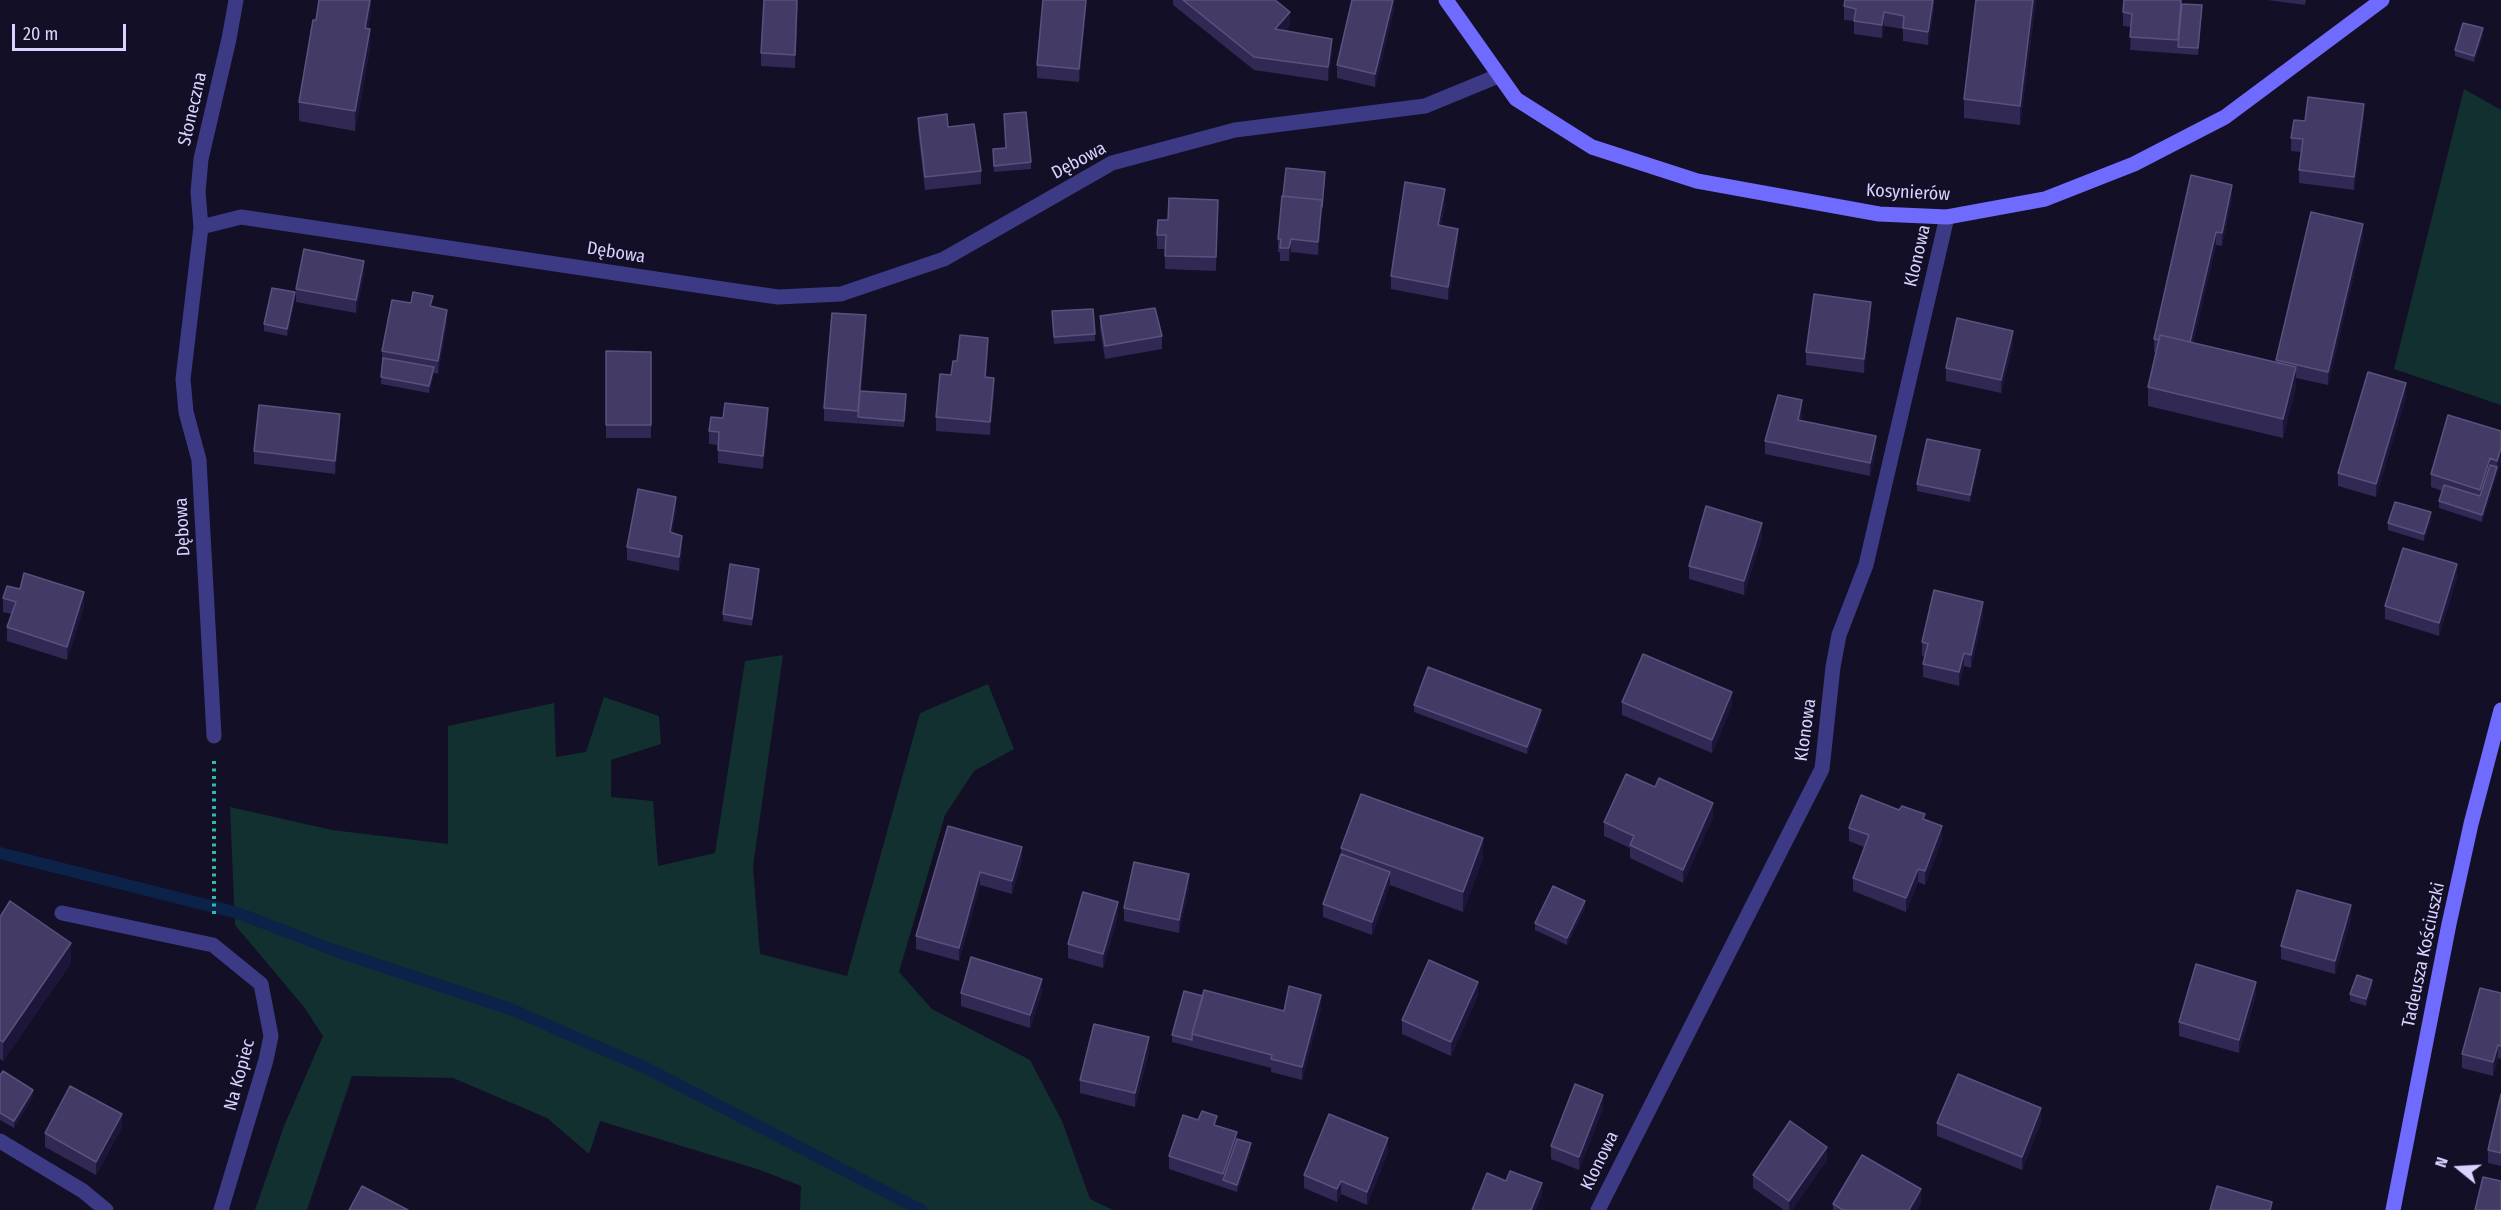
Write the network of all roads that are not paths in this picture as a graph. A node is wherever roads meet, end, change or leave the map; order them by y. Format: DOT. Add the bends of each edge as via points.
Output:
graph roads {
  1 [pos="236,0"];
  2 [pos="1446,0"];
  3 [pos="2382,0"];
  4 [pos="1498,76"];
  5 [pos="1947,217"];
  6 [pos="201,227"];
  7 [pos="2501,710"];
  8 [pos="214,736"];
  9 [pos="62,912"];
  10 [pos="0,1141"];
  11 [pos="106,1210"];
  12 [pos="221,1210"];
  13 [pos="1598,1210"];
  14 [pos="2393,1210"];
  1 -- 6 [label="street, Słoneczna" via="201,159"];
  2 -- 4 [label="street, Kosynierów"];
  3 -- 5 [label="street, Kosynierów" via="2224,117 2134,164 2045,199"];
  4 -- 5 [label="street, Kosynierów" via="1516,99 1592,147 1696,181 1880,214"];
  4 -- 6 [label="street, Dębowa" via="1425,106 1235,130 1112,163 944,259 841,294 778,297 241,217"];
  5 -- 13 [label="street, Klonowa" via="1866,565 1839,635 1822,769"];
  6 -- 8 [label="street, Dębowa" via="183,379 186,412 199,460"];
  7 -- 14 [label="street, Tadeusza Kościuszki" via="2449,924"];
  9 -- 12 [label="street, Na Kopiec" via="213,945 261,984 271,1036"];
  10 -- 11 [label="street"];
}
